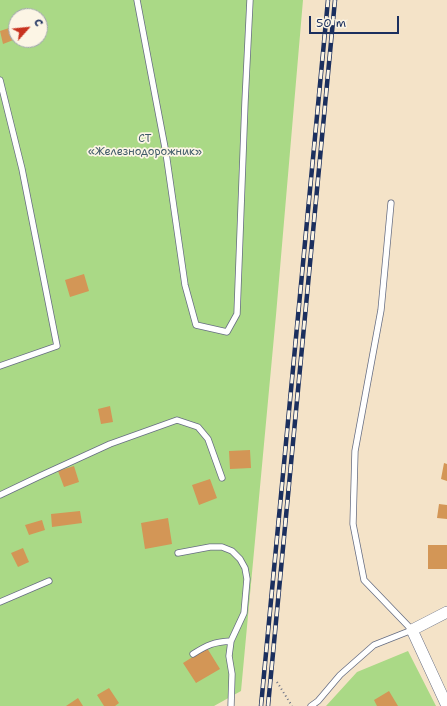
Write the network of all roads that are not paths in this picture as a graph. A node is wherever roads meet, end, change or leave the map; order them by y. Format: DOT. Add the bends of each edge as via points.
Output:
graph roads {
  1 [pos="137,0"];
  2 [pos="250,0"];
  3 [pos="0,80"];
  4 [pos="391,203"];
  5 [pos="0,366"];
  6 [pos="222,478"];
  7 [pos="0,495"];
  8 [pos="178,554"];
  9 [pos="49,581"];
  10 [pos="0,602"];
  11 [pos="447,612"];
  12 [pos="412,630"];
  13 [pos="231,641"];
  14 [pos="193,654"];
  15 [pos="231,706"];
  16 [pos="311,706"];
  17 [pos="447,706"];
  1 -- 2 [label="lane" via="166,153 187,292 196,325 227,332 237,314"];
  3 -- 5 [label="lane" via="22,169 57,346"];
  4 -- 12 [label="lane" via="381,310 356,451 353,524 364,580"];
  6 -- 7 [label="lane" via="208,439 198,427 177,420 110,444"];
  8 -- 13 [label="lane" via="222,546 240,559 247,580 244,613"];
  9 -- 10 [label="lane"];
  11 -- 12 [label="street"];
  12 -- 16 [label="lane" via="374,645 340,675"];
  12 -- 17 [label="street"];
  13 -- 14 [label="lane" via="216,642"];
  13 -- 15 [label="lane"];
}
